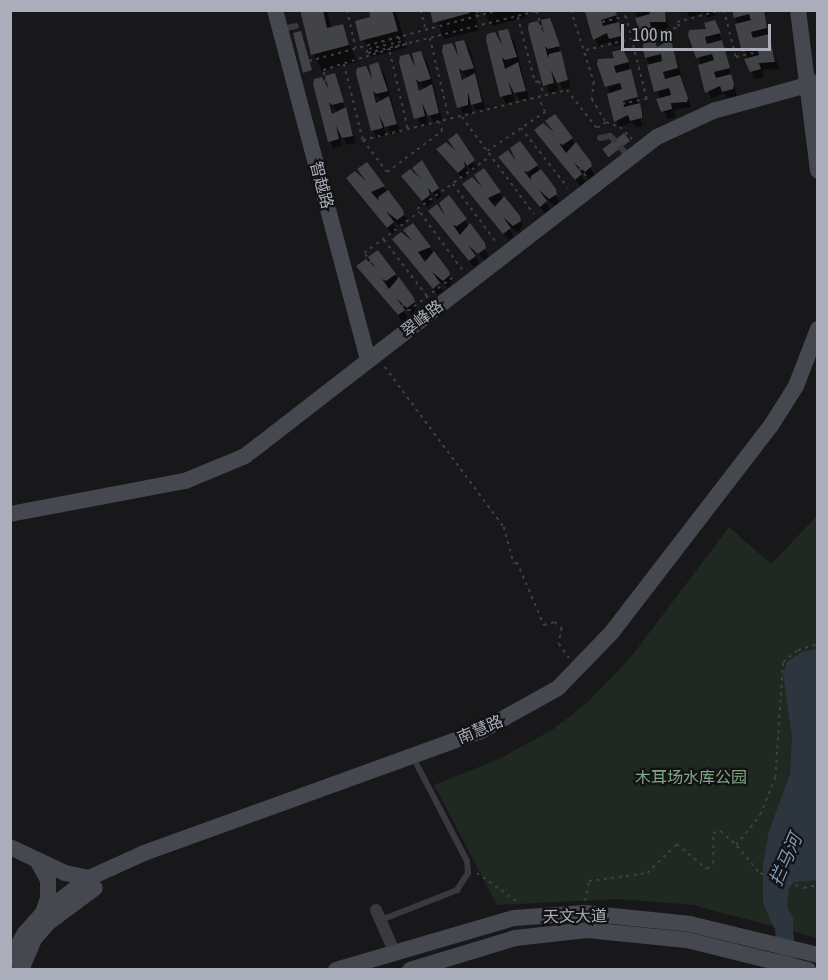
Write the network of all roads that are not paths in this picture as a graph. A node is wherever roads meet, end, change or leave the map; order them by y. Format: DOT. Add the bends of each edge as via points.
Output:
graph roads {
  1 [pos="275,10"];
  2 [pos="798,10"];
  3 [pos="809,10"];
  4 [pos="814,82"];
  5 [pos="600,138"];
  6 [pos="614,140"];
  7 [pos="818,171"];
  8 [pos="818,329"];
  9 [pos="372,357"];
  10 [pos="818,363"];
  11 [pos="10,514"];
  12 [pos="417,765"];
  13 [pos="10,847"];
  14 [pos="37,860"];
  15 [pos="89,878"];
  16 [pos="42,914"];
  17 [pos="378,915"];
  18 [pos="688,932"];
  19 [pos="394,951"];
  20 [pos="818,955"];
  21 [pos="10,960"];
  22 [pos="437,965"];
  23 [pos="21,969"];
  24 [pos="336,969"];
  25 [pos="410,969"];
  26 [pos="808,969"];
  1 -- 9 [label="main road, 智越路" via="288,27"];
  2 -- 4 [label="main road"];
  3 -- 4 [label="main road"];
  4 -- 7 [label="main road"];
  4 -- 9 [label="main road, 翠峰路" via="713,111 630,151"];
  5 -- 6 [label="lane" via="610,136"];
  8 -- 15 [label="main road, 南慧路" via="796,386 772,424 612,632 558,688 479,732 144,853"];
  9 -- 11 [label="main road, 翠峰路" via="245,456 215,470 185,481"];
  10 -- 12 [label="main road, 南慧路" via="780,431 591,672 528,720"];
  12 -- 17 [label="lane" via="467,861 465,883 457,890"];
  12 -- 23 [label="main road, 南慧路" via="149,863 95,887 49,922 34,939"];
  13 -- 14 [label="main road"];
  14 -- 15 [label="main road"];
  14 -- 16 [label="main road" via="48,880 48,898"];
  15 -- 16 [label="main road, 南慧路"];
  16 -- 21 [label="main road, 南慧路" via="25,933"];
  17 -- 19 [label="street"];
  18 -- 19 [label="main road, 天文大道" via="584,913 514,918"];
  18 -- 20 [label="main road, 天文大道"];
  18 -- 22 [label="main road, 天文大道" via="587,930 515,938"];
  18 -- 26 [label="main road, 天文大道"];
  19 -- 24 [label="main road, 天文大道"];
  22 -- 25 [label="main road, 天文大道"];
}
